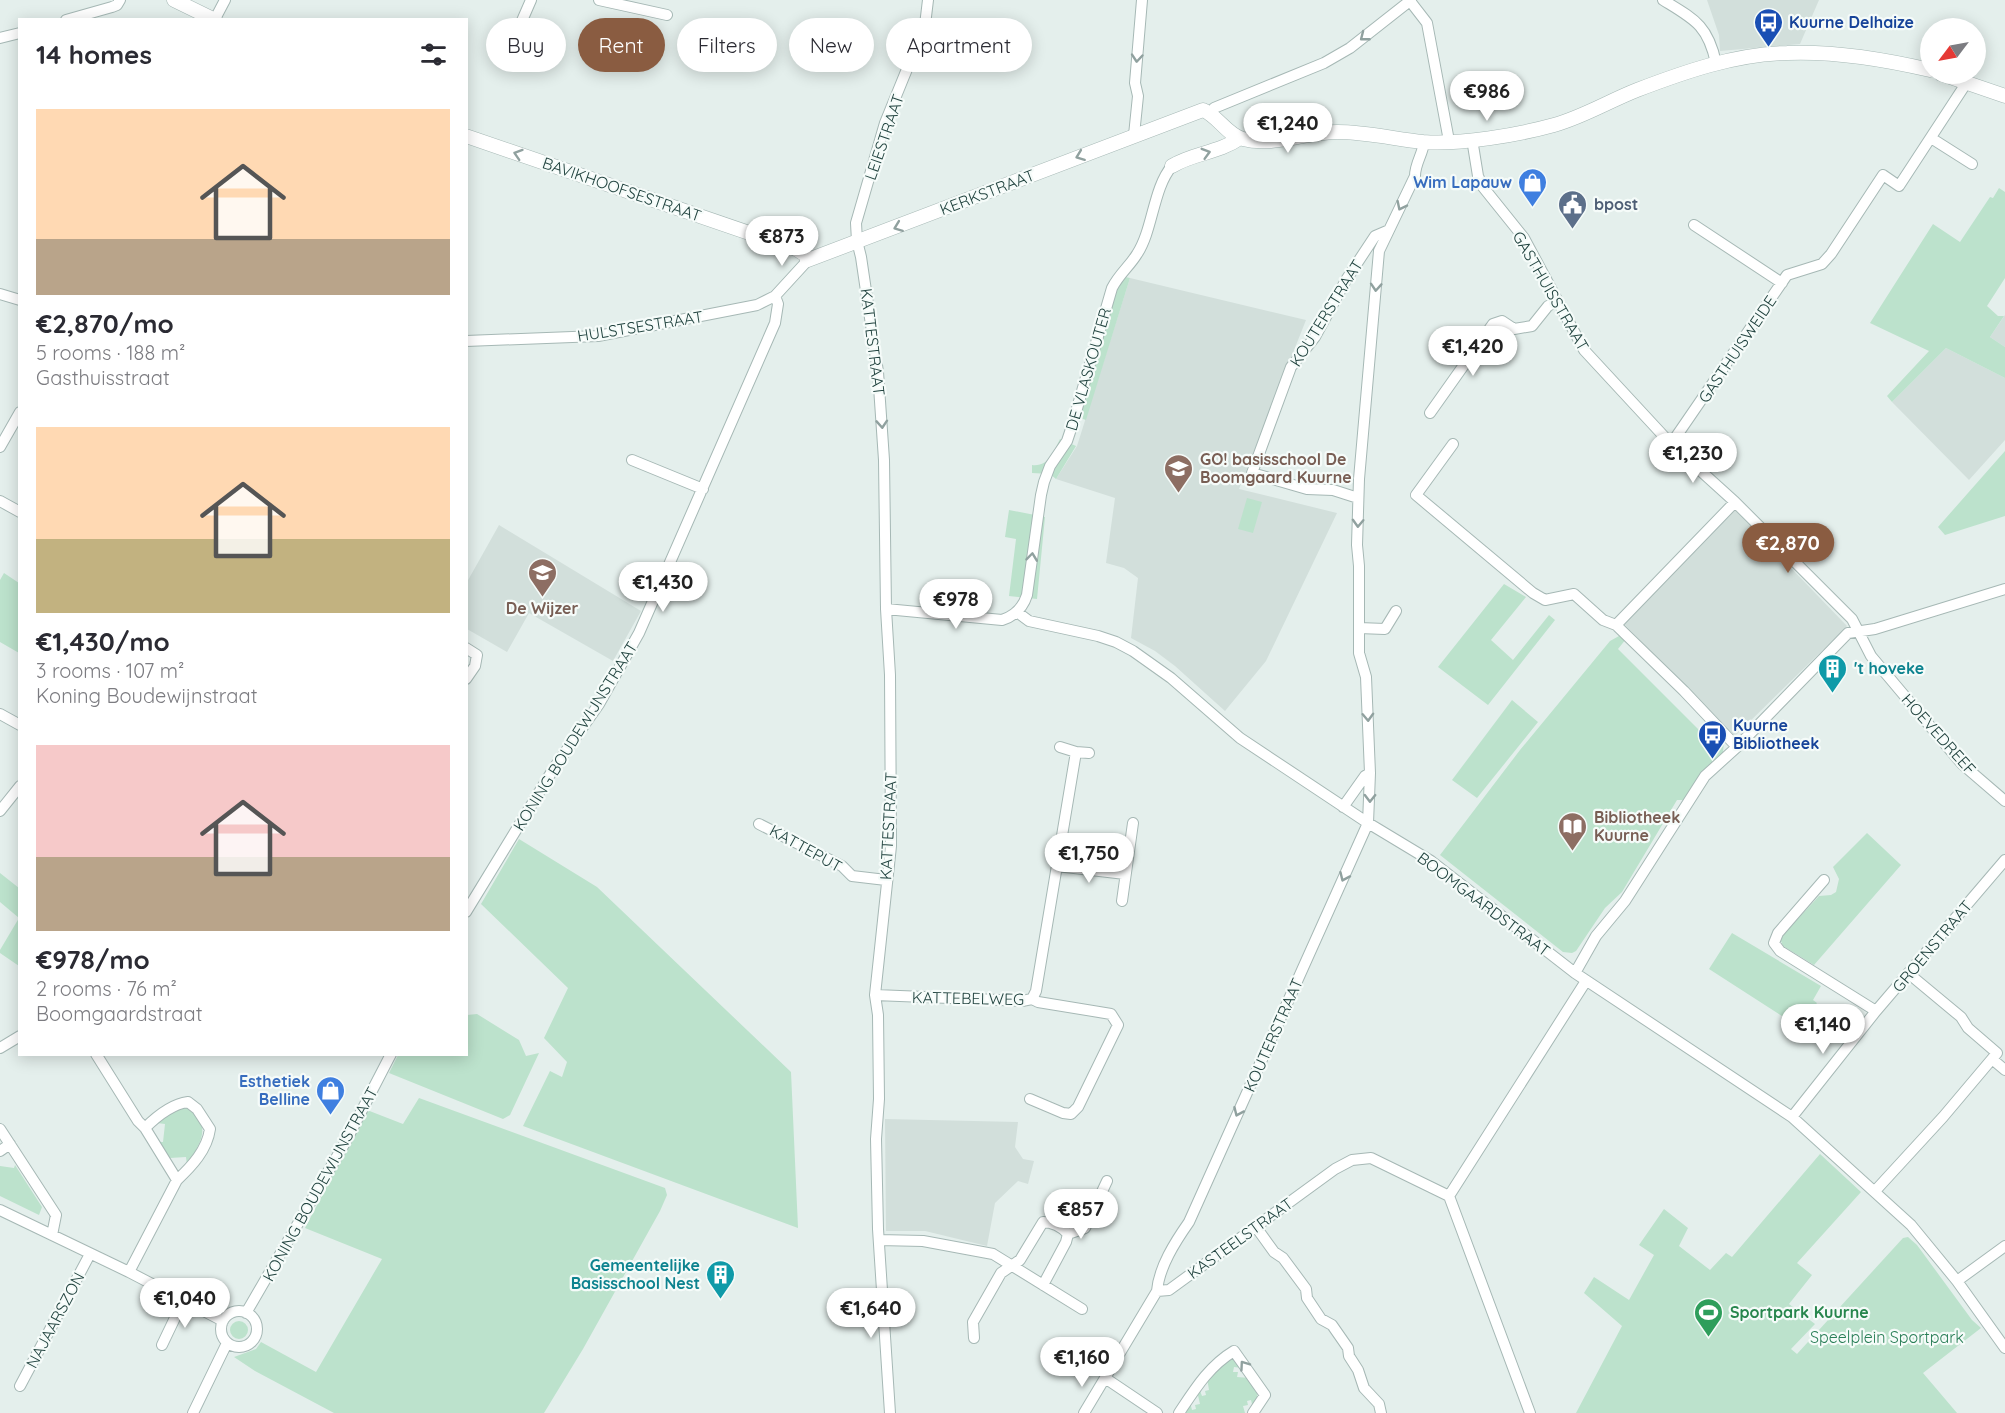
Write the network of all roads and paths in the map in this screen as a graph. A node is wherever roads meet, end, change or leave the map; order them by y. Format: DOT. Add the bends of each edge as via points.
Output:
graph roads {
  1 [pos="120,0"];
  2 [pos="174,0"];
  3 [pos="225,0"];
  4 [pos="531,0"];
  5 [pos="599,0"];
  6 [pos="927,0"];
  7 [pos="1142,0"];
  8 [pos="1411,0"];
  9 [pos="1663,0"];
  10 [pos="667,15"];
  11 [pos="73,18"];
  12 [pos="211,18"];
  13 [pos="216,18"];
  14 [pos="523,18"];
  15 [pos="18,34"];
  16 [pos="0,38"];
  17 [pos="1716,63"];
  18 [pos="1920,68"];
  19 [pos="1966,84"];
  20 [pos="1972,84"];
  21 [pos="2005,96"];
  22 [pos="1212,114"];
  23 [pos="1134,135"];
  24 [pos="468,137"];
  25 [pos="1240,138"];
  26 [pos="1932,138"];
  27 [pos="1472,139"];
  28 [pos="1449,141"];
  29 [pos="1425,142"];
  30 [pos="1972,164"];
  31 [pos="1172,166"];
  32 [pos="1694,225"];
  33 [pos="1389,231"];
  34 [pos="857,241"];
  35 [pos="808,260"];
  36 [pos="1782,283"];
  37 [pos="0,294"];
  38 [pos="775,296"];
  39 [pos="18,299"];
  40 [pos="1558,301"];
  41 [pos="468,341"];
  42 [pos="1430,413"];
  43 [pos="18,416"];
  44 [pos="1453,444"];
  45 [pos="1671,444"];
  46 [pos="0,447"];
  47 [pos="632,460"];
  48 [pos="703,489"];
  49 [pos="1358,498"];
  50 [pos="0,501"];
  51 [pos="1735,502"];
  52 [pos="18,511"];
  53 [pos="2005,589"];
  54 [pos="886,609"];
  55 [pos="1396,611"];
  56 [pos="1017,612"];
  57 [pos="1616,625"];
  58 [pos="1359,628"];
  59 [pos="1860,632"];
  60 [pos="468,649"];
  61 [pos="468,676"];
  62 [pos="0,714"];
  63 [pos="18,724"];
  64 [pos="1060,747"];
  65 [pos="1737,747"];
  66 [pos="1076,752"];
  67 [pos="1089,753"];
  68 [pos="1370,773"];
  69 [pos="18,788"];
  70 [pos="2005,801"];
  71 [pos="1344,807"];
  72 [pos="0,811"];
  73 [pos="1133,823"];
  74 [pos="1368,823"];
  75 [pos="759,824"];
  76 [pos="2005,860"];
  77 [pos="1057,866"];
  78 [pos="1125,874"];
  79 [pos="886,880"];
  80 [pos="1824,880"];
  81 [pos="1122,901"];
  82 [pos="468,907"];
  83 [pos="1575,973"];
  84 [pos="1908,973"];
  85 [pos="1586,981"];
  86 [pos="875,995"];
  87 [pos="1032,999"];
  88 [pos="1876,1011"];
  89 [pos="18,1037"];
  90 [pos="0,1048"];
  91 [pos="97,1056"];
  92 [pos="390,1056"];
  93 [pos="1992,1059"];
  94 [pos="2005,1070"];
  95 [pos="1030,1099"];
  96 [pos="1792,1117"];
  97 [pos="145,1128"];
  98 [pos="0,1129"];
  99 [pos="10,1144"];
  100 [pos="0,1151"];
  101 [pos="177,1180"];
  102 [pos="1107,1181"];
  103 [pos="1875,1191"];
  104 [pos="1449,1196"];
  105 [pos="0,1210"];
  106 [pos="1256,1227"];
  107 [pos="1068,1234"];
  108 [pos="52,1235"];
  109 [pos="879,1240"];
  110 [pos="2005,1246"];
  111 [pos="90,1254"];
  112 [pos="1012,1264"];
  113 [pos="129,1272"];
  114 [pos="1957,1281"];
  115 [pos="1043,1285"];
  116 [pos="1157,1291"];
  117 [pos="183,1301"];
  118 [pos="1082,1310"];
  119 [pos="246,1313"];
  120 [pos="223,1321"];
  121 [pos="974,1338"];
  122 [pos="228,1343"];
  123 [pos="162,1345"];
  124 [pos="2005,1348"];
  125 [pos="1105,1378"];
  126 [pos="20,1386"];
  127 [pos="193,1413"];
  128 [pos="890,1413"];
  129 [pos="1084,1413"];
  130 [pos="1157,1413"];
  131 [pos="1179,1413"];
  132 [pos="1253,1413"];
  133 [pos="1381,1413"];
  134 [pos="1530,1413"];
  1 -- 11 [label="street" via="112,7"];
  2 -- 12 [label="street"];
  3 -- 13 [label="street"];
  4 -- 14 [label="street"];
  5 -- 10 [label="street"];
  6 -- 34 [label="street, LEIESTRAAT" via="925,25 882,134 856,223"];
  7 -- 23 [label="street, one-way"];
  8 -- 22 [label="street, KERKSTRAAT, one-way" via="1350,48 1324,63 1214,108"];
  8 -- 28 [label="street" via="1427,23"];
  9 -- 17 [label="street" via="1696,21 1707,34"];
  15 -- 16 [label="street"];
  17 -- 18 [label="street" via="1785,52 1868,57"];
  17 -- 27 [label="street" via="1635,91 1553,126"];
  19 -- 26 [label="street, GASTHUISWEIDE"];
  20 -- 21 [label="street"];
  22 -- 23 [label="street, KERKSTRAAT" via="1203,110"];
  22 -- 25 [label="street"];
  23 -- 34 [label="street, KERKSTRAAT, one-way"];
  35 -- 24 [label="street, BAVIKHOOFSESTRAAT, one-way" via="796,249"];
  25 -- 29 [label="street" via="1257,142 1336,132"];
  31 -- 25 [label="street, one-way"];
  26 -- 30 [label="street"];
  26 -- 36 [label="street, GASTHUISWEIDE" via="1899,186 1883,175 1822,264 1787,275"];
  27 -- 28 [label="street"];
  27 -- 40 [label="street, GASTHUISSTRAAT" via="1483,187 1524,238"];
  28 -- 29 [label="street"];
  29 -- 33 [label="street, KOUTERSTRAAT, one-way" via="1415,176"];
  56 -- 31 [label="street, DE VLASKOUTER, one-way" via="1028,596 1047,472 1067,441 1112,288 1137,254"];
  32 -- 36 [label="street, GASTHUISWEIDE"];
  33 -- 49 [label="street, KOUTERSTRAAT, one-way" via="1379,250"];
  33 -- 49 [label="street, KOUTERSTRAAT" via="1375,236 1315,337 1291,367 1252,473"];
  34 -- 35 [label="street, KERKSTRAAT"];
  34 -- 54 [label="street, KATTESTRAAT, one-way" via="879,372"];
  35 -- 38 [label="street, KERKSTRAAT"];
  36 -- 45 [label="street, GASTHUISWEIDE"];
  37 -- 39 [label="street"];
  38 -- 41 [label="street, HULSTSESTRAAT" via="757,305 598,336"];
  38 -- 48 [label="street, KONING BOUDEWIJNSTRAAT" via="775,323"];
  40 -- 42 [label="street" via="1548,306 1532,326 1514,329 1502,321 1492,324"];
  40 -- 45 [label="street, GASTHUISSTRAAT" via="1584,350"];
  43 -- 46 [label="street"];
  44 -- 57 [label="street" via="1416,495 1533,593 1545,600 1574,594 1603,620"];
  45 -- 51 [label="street, GASTHUISSTRAAT"];
  47 -- 48 [label="street"];
  48 -- 82 [label="street, KONING BOUDEWIJNSTRAAT" via="639,633 599,704 554,768"];
  49 -- 58 [label="street, KOUTERSTRAAT, one-way"];
  50 -- 52 [label="street"];
  51 -- 57 [label="street"];
  51 -- 59 [label="street, GASTHUISSTRAAT" via="1841,607"];
  53 -- 59 [label="street"];
  54 -- 56 [label="street" via="1002,620"];
  54 -- 79 [label="street, KATTESTRAAT" via="892,798"];
  55 -- 58 [label="street" via="1385,628"];
  56 -- 71 [label="street, BOOMGAARDSTRAAT" via="1029,621 1098,636 1133,651 1171,678 1240,738"];
  57 -- 65 [label="street"];
  58 -- 68 [label="street, KOUTERSTRAAT, one-way" via="1359,653 1366,677"];
  59 -- 65 [label="street" via="1848,633"];
  59 -- 70 [label="street, HOEVEDREEF" via="1871,656 1962,764"];
  60 -- 61 [label="street" via="477,655"];
  62 -- 63 [label="street"];
  64 -- 66 [label="street"];
  65 -- 83 [label="street" via="1706,776 1625,901 1596,936"];
  66 -- 67 [label="street"];
  66 -- 77 [label="street, KATTEBELWEG"];
  68 -- 71 [label="street"];
  68 -- 74 [label="street, KOUTERSTRAAT, one-way"];
  69 -- 72 [label="street"];
  71 -- 74 [label="street, BOOMGAARDSTRAAT"];
  73 -- 78 [label="street"];
  74 -- 83 [label="street, BOOMGAARDSTRAAT" via="1431,861"];
  74 -- 116 [label="street, KOUTERSTRAAT, one-way" via="1189,1222 1158,1280"];
  75 -- 79 [label="street, KATTEPUT" via="842,866 852,876"];
  76 -- 84 [label="street, GROENSTRAAT"];
  77 -- 78 [label="street"];
  77 -- 87 [label="street, KATTEBELWEG"];
  78 -- 81 [label="street"];
  79 -- 86 [label="street, KATTESTRAAT"];
  80 -- 88 [label="street" via="1778,933 1774,943 1780,951"];
  83 -- 85 [label="street, BOOMGAARDSTRAAT"];
  84 -- 88 [label="street, GROENSTRAAT"];
  84 -- 93 [label="street" via="1997,1053"];
  85 -- 96 [label="street, BOOMGAARDSTRAAT"];
  85 -- 104 [label="street"];
  86 -- 87 [label="street, KATTEBELWEG"];
  86 -- 109 [label="street, KATTESTRAAT"];
  87 -- 95 [label="street" via="1111,1014 1118,1025 1071,1114"];
  88 -- 96 [label="street, GROENSTRAAT"];
  89 -- 90 [label="street"];
  91 -- 97 [label="street"];
  92 -- 119 [label="street, KONING BOUDEWIJNSTRAAT" via="346,1141"];
  93 -- 94 [label="street"];
  93 -- 103 [label="street"];
  96 -- 103 [label="street, BOOMGAARDSTRAAT"];
  97 -- 101 [label="street"];
  97 -- 101 [label="street" via="178,1103 188,1102 210,1129 208,1141"];
  98 -- 99 [label="street"];
  99 -- 100 [label="street"];
  99 -- 108 [label="street" via="56,1215"];
  101 -- 113 [label="street"];
  102 -- 107 [label="street" via="1085,1228"];
  103 -- 114 [label="street, BOOMGAARDSTRAAT" via="1911,1225"];
  104 -- 106 [label="street, KASTEELSTRAAT" via="1371,1158 1360,1158 1335,1169"];
  104 -- 134 [label="street"];
  105 -- 108 [label="street"];
  106 -- 116 [label="street, KASTEELSTRAAT" via="1168,1290"];
  106 -- 133 [label="street" via="1306,1289 1307,1298 1321,1319 1332,1325 1348,1348 1364,1388 1379,1404"];
  107 -- 112 [label="street" via="1042,1222 1020,1260"];
  107 -- 115 [label="street"];
  108 -- 111 [label="street"];
  109 -- 112 [label="street" via="934,1243 993,1254"];
  109 -- 128 [label="street, KATTESTRAAT"];
  110 -- 114 [label="street"];
  111 -- 113 [label="street"];
  111 -- 126 [label="street, NAJAARSZON"];
  112 -- 115 [label="street"];
  112 -- 121 [label="street" via="1001,1273 973,1322"];
  113 -- 117 [label="street"];
  114 -- 124 [label="street, BOOMGAARDSTRAAT"];
  115 -- 118 [label="street"];
  116 -- 125 [label="street"];
  117 -- 120 [label="street"];
  117 -- 123 [label="street"];
  119 -- 120 [label="street" via="233,1312"];
  119 -- 122 [label="street" via="256,1327 252,1340 240,1347"];
  120 -- 122 [label="street" via="221,1332"];
  122 -- 127 [label="street"];
  125 -- 129 [label="street"];
  125 -- 130 [label="street"];
  132 -- 131 [label="street, one-way" via="1265,1395 1234,1351 1203,1376"];
}
